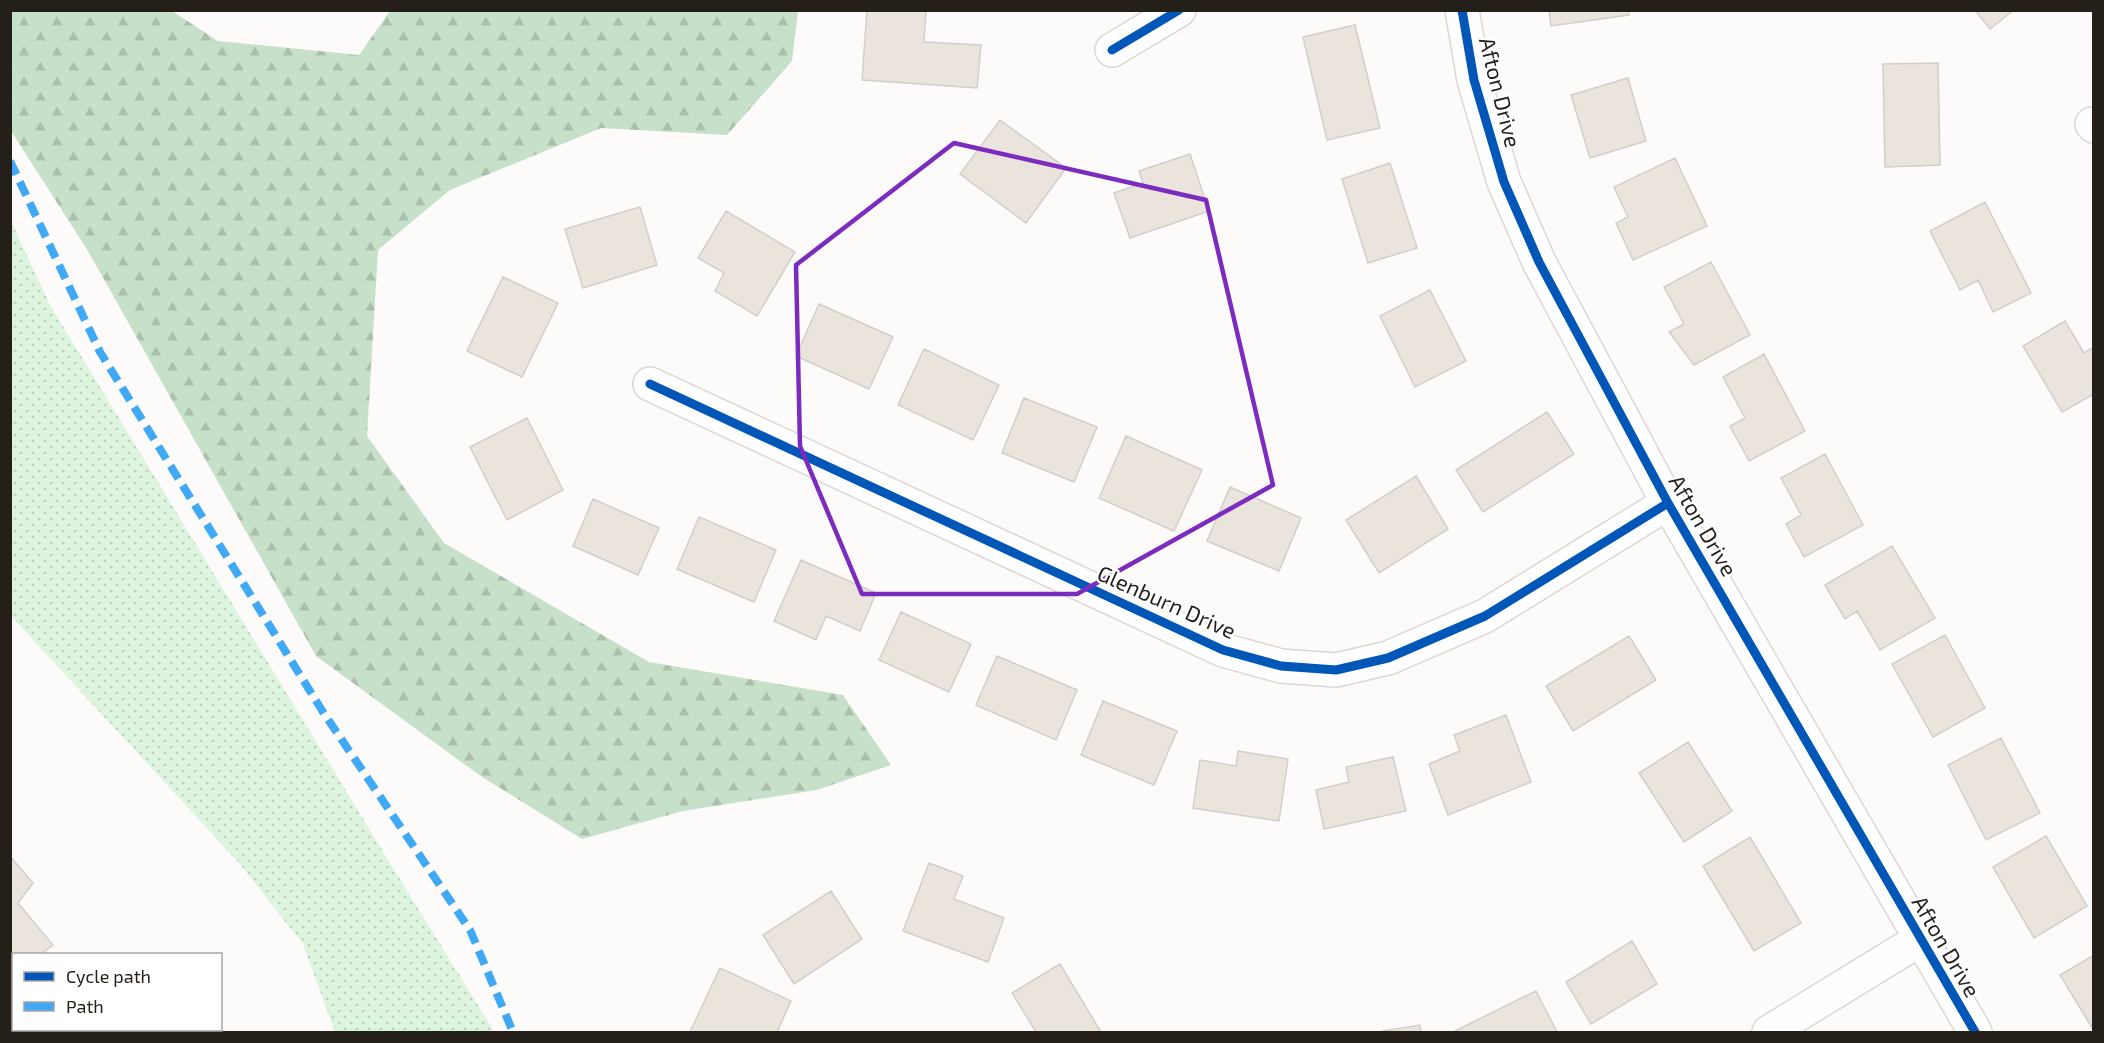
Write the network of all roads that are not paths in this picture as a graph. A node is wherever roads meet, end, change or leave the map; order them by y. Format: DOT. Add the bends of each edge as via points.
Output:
graph roads {
  1 [pos="1179,10"];
  2 [pos="1462,10"];
  3 [pos="1112,50"];
  4 [pos="650,384"];
  5 [pos="1668,503"];
  6 [pos="1922,941"];
  7 [pos="1769,1032"];
  8 [pos="1975,1032"];
  1 -- 3 [label="street"];
  2 -- 5 [label="street, Afton Drive" via="1474,80 1504,182 1539,262"];
  4 -- 5 [label="street, Glenburn Drive" via="1223,650 1281,666 1336,670 1388,658 1485,616"];
  5 -- 6 [label="street, Afton Drive"];
  6 -- 7 [label="street"];
  6 -- 8 [label="street, Afton Drive"];
}
